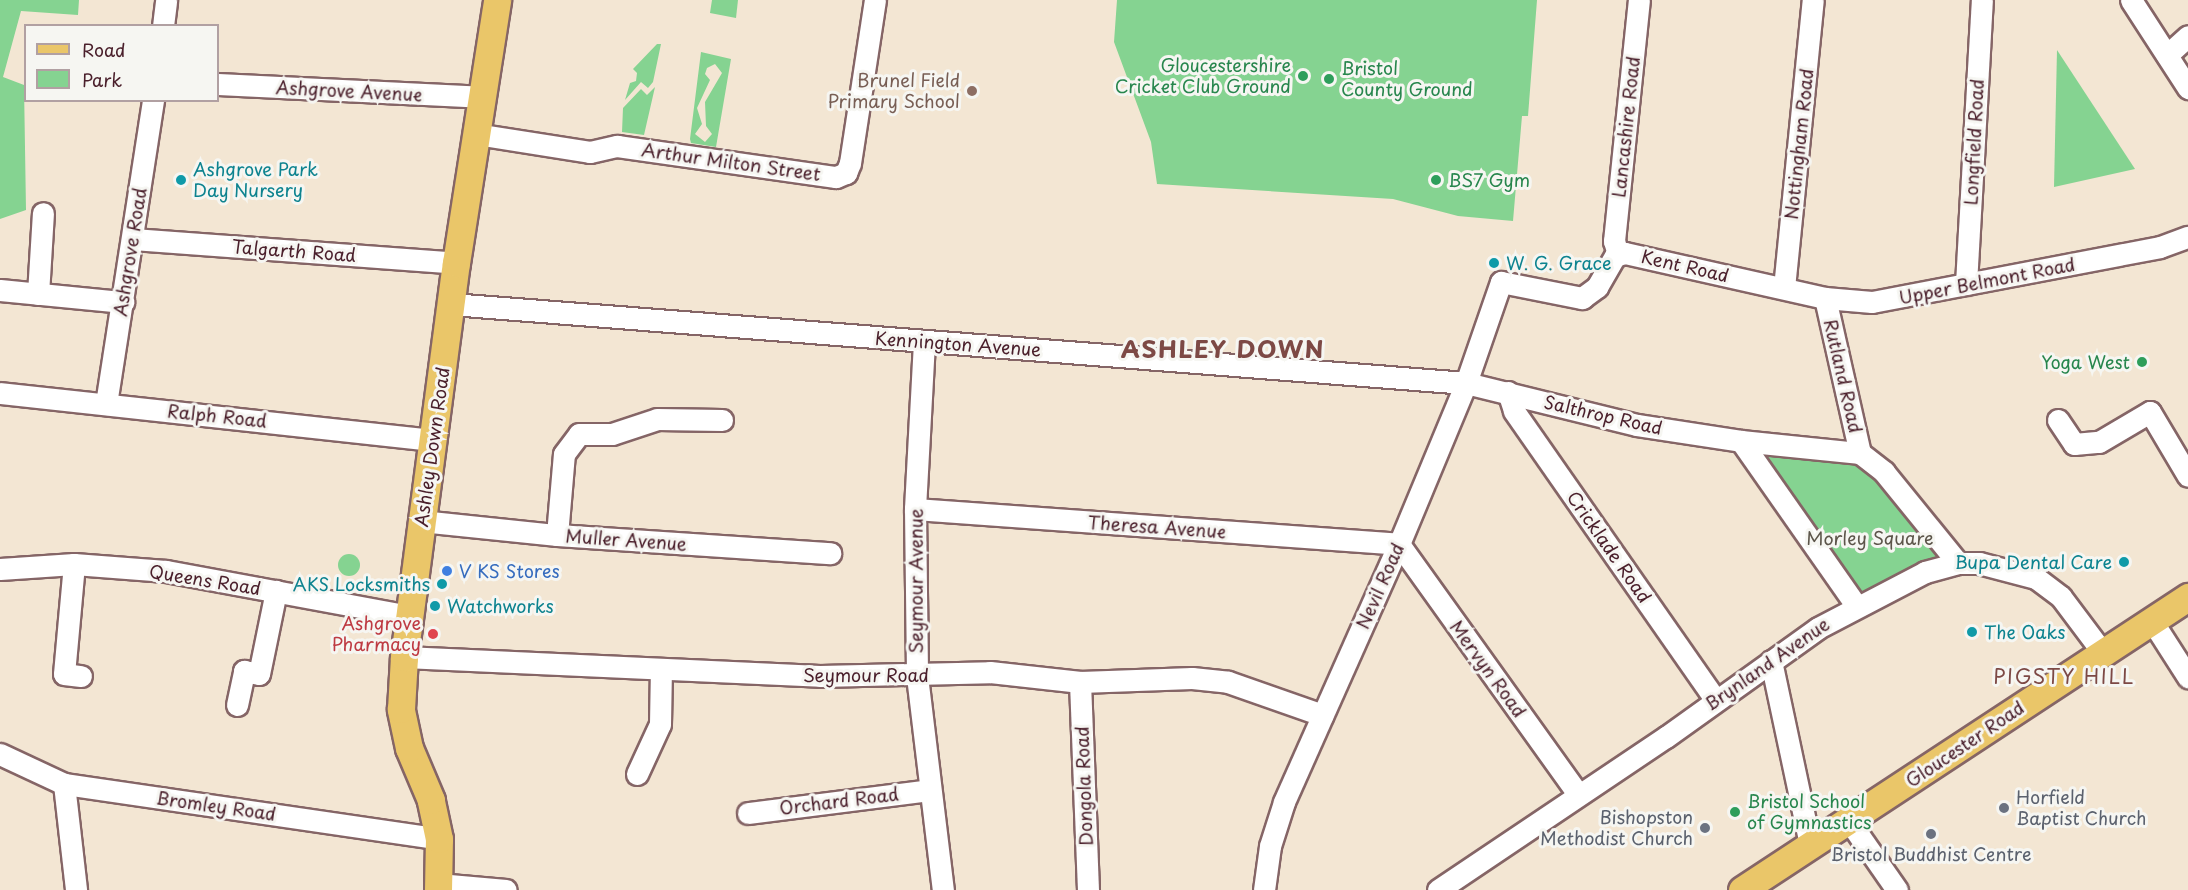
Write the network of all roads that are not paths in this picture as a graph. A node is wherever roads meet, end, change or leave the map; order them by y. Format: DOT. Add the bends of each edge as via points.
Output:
graph roads {
  1 [pos="166,0"];
  2 [pos="497,0"];
  3 [pos="875,0"];
  4 [pos="1639,0"];
  5 [pos="1813,0"];
  6 [pos="1982,0"];
  7 [pos="2131,0"];
  8 [pos="163,24"];
  9 [pos="2188,36"];
  10 [pos="2167,55"];
  11 [pos="219,84"];
  12 [pos="2188,88"];
  13 [pos="481,97"];
  14 [pos="153,102"];
  15 [pos="476,134"];
  16 [pos="43,213"];
  17 [pos="2188,237"];
  18 [pos="132,239"];
  19 [pos="1618,254"];
  20 [pos="456,262"];
  21 [pos="1501,282"];
  22 [pos="1966,284"];
  23 [pos="1785,288"];
  24 [pos="0,290"];
  25 [pos="38,294"];
  26 [pos="1825,298"];
  27 [pos="123,302"];
  28 [pos="451,304"];
  29 [pos="924,342"];
  30 [pos="1466,383"];
  31 [pos="1508,392"];
  32 [pos="0,393"];
  33 [pos="106,404"];
  34 [pos="722,420"];
  35 [pos="2058,420"];
  36 [pos="433,440"];
  37 [pos="1741,441"];
  38 [pos="1860,453"];
  39 [pos="2188,476"];
  40 [pos="915,509"];
  41 [pos="422,521"];
  42 [pos="556,535"];
  43 [pos="1399,544"];
  44 [pos="830,553"];
  45 [pos="1958,563"];
  46 [pos="74,564"];
  47 [pos="0,569"];
  48 [pos="276,591"];
  49 [pos="2188,597"];
  50 [pos="1856,605"];
  51 [pos="409,615"];
  52 [pos="2152,621"];
  53 [pos="2103,653"];
  54 [pos="404,657"];
  55 [pos="1771,661"];
  56 [pos="661,669"];
  57 [pos="81,676"];
  58 [pos="917,676"];
  59 [pos="2188,677"];
  60 [pos="1080,682"];
  61 [pos="1715,699"];
  62 [pos="237,705"];
  63 [pos="1322,715"];
  64 [pos="0,754"];
  65 [pos="637,774"];
  66 [pos="64,784"];
  67 [pos="929,790"];
  68 [pos="1578,794"];
  69 [pos="748,813"];
  70 [pos="1849,821"];
  71 [pos="439,839"];
  72 [pos="1810,844"];
  73 [pos="438,887"];
  74 [pos="76,890"];
  75 [pos="506,890"];
  76 [pos="943,890"];
  77 [pos="1088,890"];
  78 [pos="1264,890"];
  79 [pos="1438,890"];
  80 [pos="1742,890"];
  81 [pos="1897,890"];
  1 -- 8 [label="street"];
  2 -- 13 [label="main road, Ashley Down Road"];
  3 -- 15 [label="street, Arthur Milton Street" via="850,163 846,173 836,177 617,146 590,152"];
  4 -- 19 [label="street, Lancashire Road" via="1614,242"];
  5 -- 23 [label="street, Nottingham Road"];
  6 -- 22 [label="street, Longfield Road"];
  7 -- 10 [label="street"];
  9 -- 10 [label="street"];
  10 -- 12 [label="street"];
  11 -- 13 [label="street, Ashgrove Avenue"];
  13 -- 15 [label="main road, Ashley Down Road"];
  14 -- 18 [label="street, Ashgrove Road"];
  15 -- 20 [label="main road, Ashley Down Road"];
  16 -- 25 [label="street"];
  17 -- 22 [label="street, Upper Belmont Road" via="2160,247"];
  18 -- 20 [label="street, Talgarth Road"];
  18 -- 27 [label="street, Ashgrove Road"];
  19 -- 21 [label="street, Kent Road" via="1597,287 1582,298"];
  19 -- 23 [label="street, Kent Road"];
  20 -- 28 [label="main road, Ashley Down Road"];
  21 -- 30 [label="street, Nevil Road"];
  22 -- 26 [label="street, Upper Belmont Road" via="1872,302"];
  23 -- 26 [label="street, Upper Belmont Road"];
  24 -- 25 [label="street"];
  25 -- 27 [label="street"];
  26 -- 38 [label="street, Rutland Road"];
  27 -- 33 [label="street, Ashgrove Road"];
  28 -- 29 [label="street, Kennington Avenue"];
  28 -- 36 [label="main road, Ashley Down Road"];
  29 -- 30 [label="street, Kennington Avenue"];
  29 -- 40 [label="street, Seymour Avenue"];
  30 -- 31 [label="street, Salthrop Road"];
  30 -- 43 [label="street, Nevil Road"];
  31 -- 37 [label="street, Salthrop Road" via="1637,425"];
  31 -- 61 [label="street, Cricklade Road" via="1514,411"];
  32 -- 33 [label="street, Ralph Road"];
  33 -- 36 [label="street, Ralph Road"];
  34 -- 42 [label="street" via="657,419 612,434 579,434 564,454"];
  35 -- 39 [label="street" via="2074,444 2099,442 2150,412"];
  36 -- 41 [label="main road, Ashley Down Road"];
  37 -- 38 [label="street"];
  37 -- 50 [label="street"];
  38 -- 45 [label="street" via="1884,472"];
  40 -- 43 [label="street, Theresa Avenue"];
  40 -- 58 [label="street, Seymour Avenue"];
  41 -- 42 [label="street, Muller Avenue"];
  41 -- 51 [label="main road, Ashley Down Road"];
  42 -- 44 [label="street, Muller Avenue"];
  43 -- 63 [label="street, Nevil Road"];
  43 -- 68 [label="street, Mervyn Road"];
  45 -- 50 [label="street, Brynland Avenue" via="1926,572"];
  45 -- 53 [label="street, Brynland Avenue" via="2005,567 2036,578 2061,597"];
  46 -- 47 [label="street, Queens Road"];
  46 -- 48 [label="street, Queens Road" via="166,571"];
  46 -- 57 [label="street" via="64,674"];
  48 -- 51 [label="street, Queens Road"];
  48 -- 62 [label="street" via="259,674 244,671"];
  49 -- 52 [label="main road, Gloucester Road"];
  50 -- 55 [label="street, Brynland Avenue"];
  51 -- 54 [label="main road, Ashley Down Road"];
  52 -- 53 [label="main road, Gloucester Road"];
  52 -- 59 [label="street"];
  53 -- 70 [label="main road, Gloucester Road"];
  54 -- 56 [label="street, Seymour Road"];
  54 -- 71 [label="main road, Ashley Down Road" via="401,709 409,748 431,800"];
  55 -- 61 [label="street, Brynland Avenue"];
  55 -- 72 [label="street"];
  56 -- 58 [label="street, Seymour Road"];
  56 -- 65 [label="street" via="660,724"];
  58 -- 60 [label="street, Seymour Road" via="990,672"];
  58 -- 67 [label="street, Seymour Avenue"];
  60 -- 63 [label="street, Seymour Road" via="1192,678 1228,682"];
  60 -- 77 [label="street, Dongola Road"];
  61 -- 68 [label="street, Brynland Avenue" via="1666,737"];
  63 -- 78 [label="street, Nevil Road" via="1273,835 1263,877"];
  64 -- 66 [label="street, Bromley Road"];
  66 -- 71 [label="street, Bromley Road"];
  66 -- 74 [label="street"];
  67 -- 69 [label="street, Orchard Road"];
  67 -- 76 [label="street, Seymour Avenue"];
  68 -- 79 [label="street, Brynland Avenue"];
  70 -- 72 [label="main road, Gloucester Road"];
  70 -- 81 [label="street"];
  71 -- 73 [label="main road, Ashley Down Road"];
  72 -- 80 [label="main road, Gloucester Road"];
  73 -- 75 [label="street"];
}
